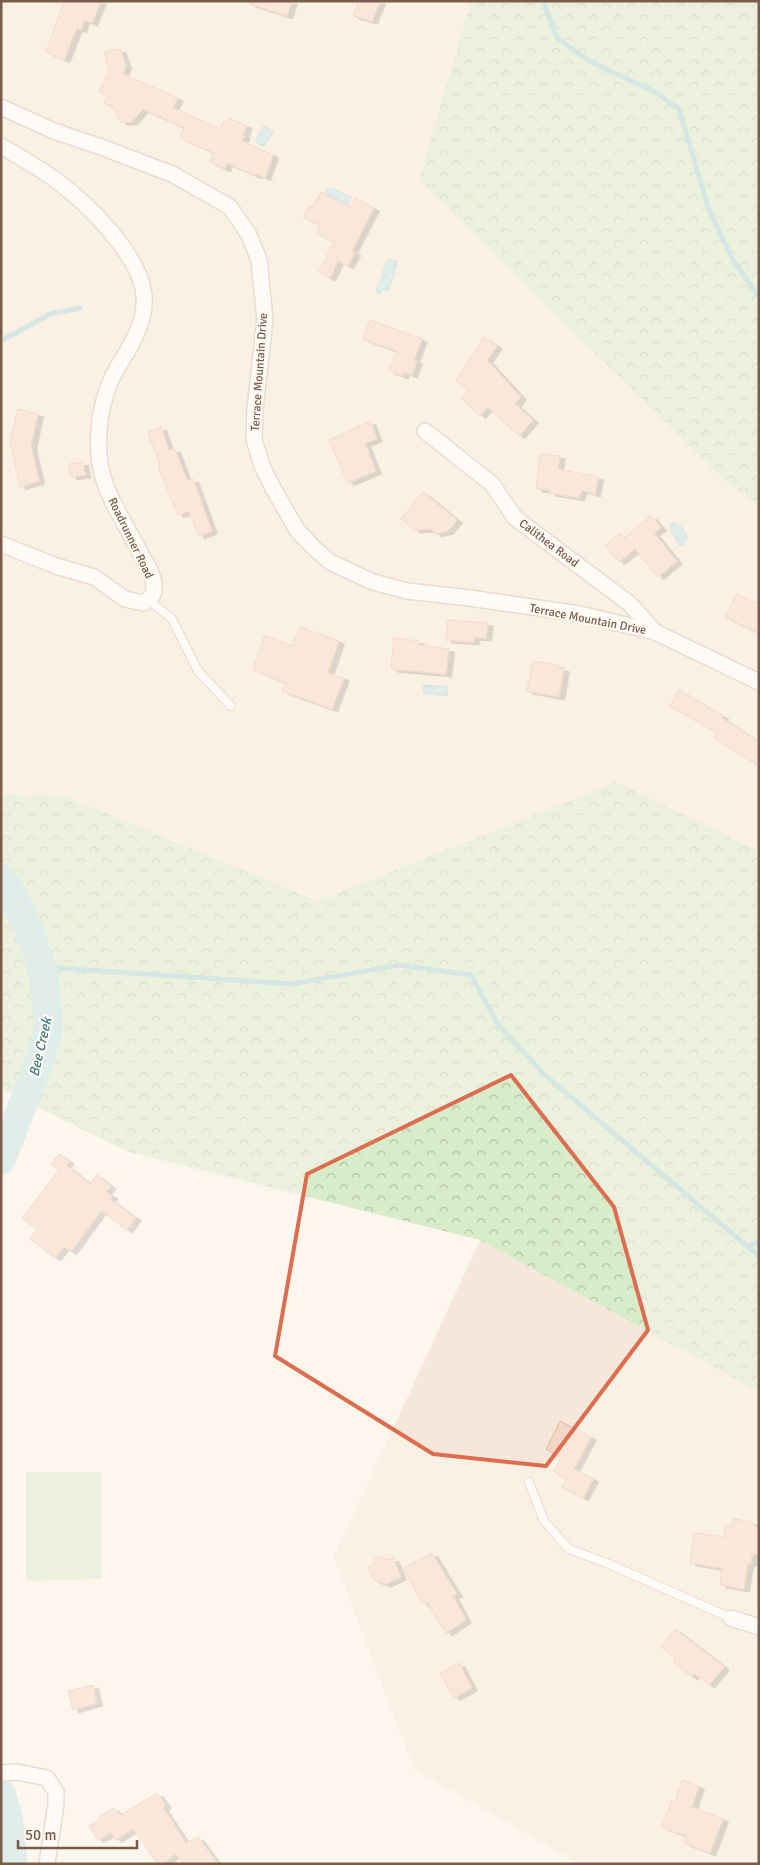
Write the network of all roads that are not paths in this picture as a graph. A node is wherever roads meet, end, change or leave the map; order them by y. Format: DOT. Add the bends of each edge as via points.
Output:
graph roads {
  1 [pos="1,107"];
  2 [pos="1,146"];
  3 [pos="425,431"];
  4 [pos="1,544"];
  5 [pos="149,600"];
  6 [pos="655,632"];
  7 [pos="759,682"];
  8 [pos="231,706"];
  9 [pos="529,1482"];
  10 [pos="731,1618"];
  11 [pos="759,1627"];
  12 [pos="5,1773"];
  13 [pos="46,1864"];
  1 -- 6 [label="street, Terrace Mountain Drive" via="54,132 172,174 230,207 250,235 259,260 265,319 254,439 262,466 297,530 330,562 374,582 407,591 580,614"];
  2 -- 5 [label="street, Roadrunner Road" via="53,178 95,215 128,255 138,274 144,294 143,314 137,333 113,376 98,430 100,466 111,499 152,574 154,590"];
  3 -- 6 [label="street, Calithea Road" via="492,484 515,518 630,604"];
  4 -- 5 [label="street" via="94,577 125,599 144,603"];
  5 -- 8 [label="lane" via="172,619 198,671"];
  6 -- 7 [label="street, Terrace Mountain Drive"];
  9 -- 10 [label="lane" via="544,1521 569,1549"];
  10 -- 11 [label="street"];
  12 -- 13 [label="street" via="47,1778 56,1792"];
}
